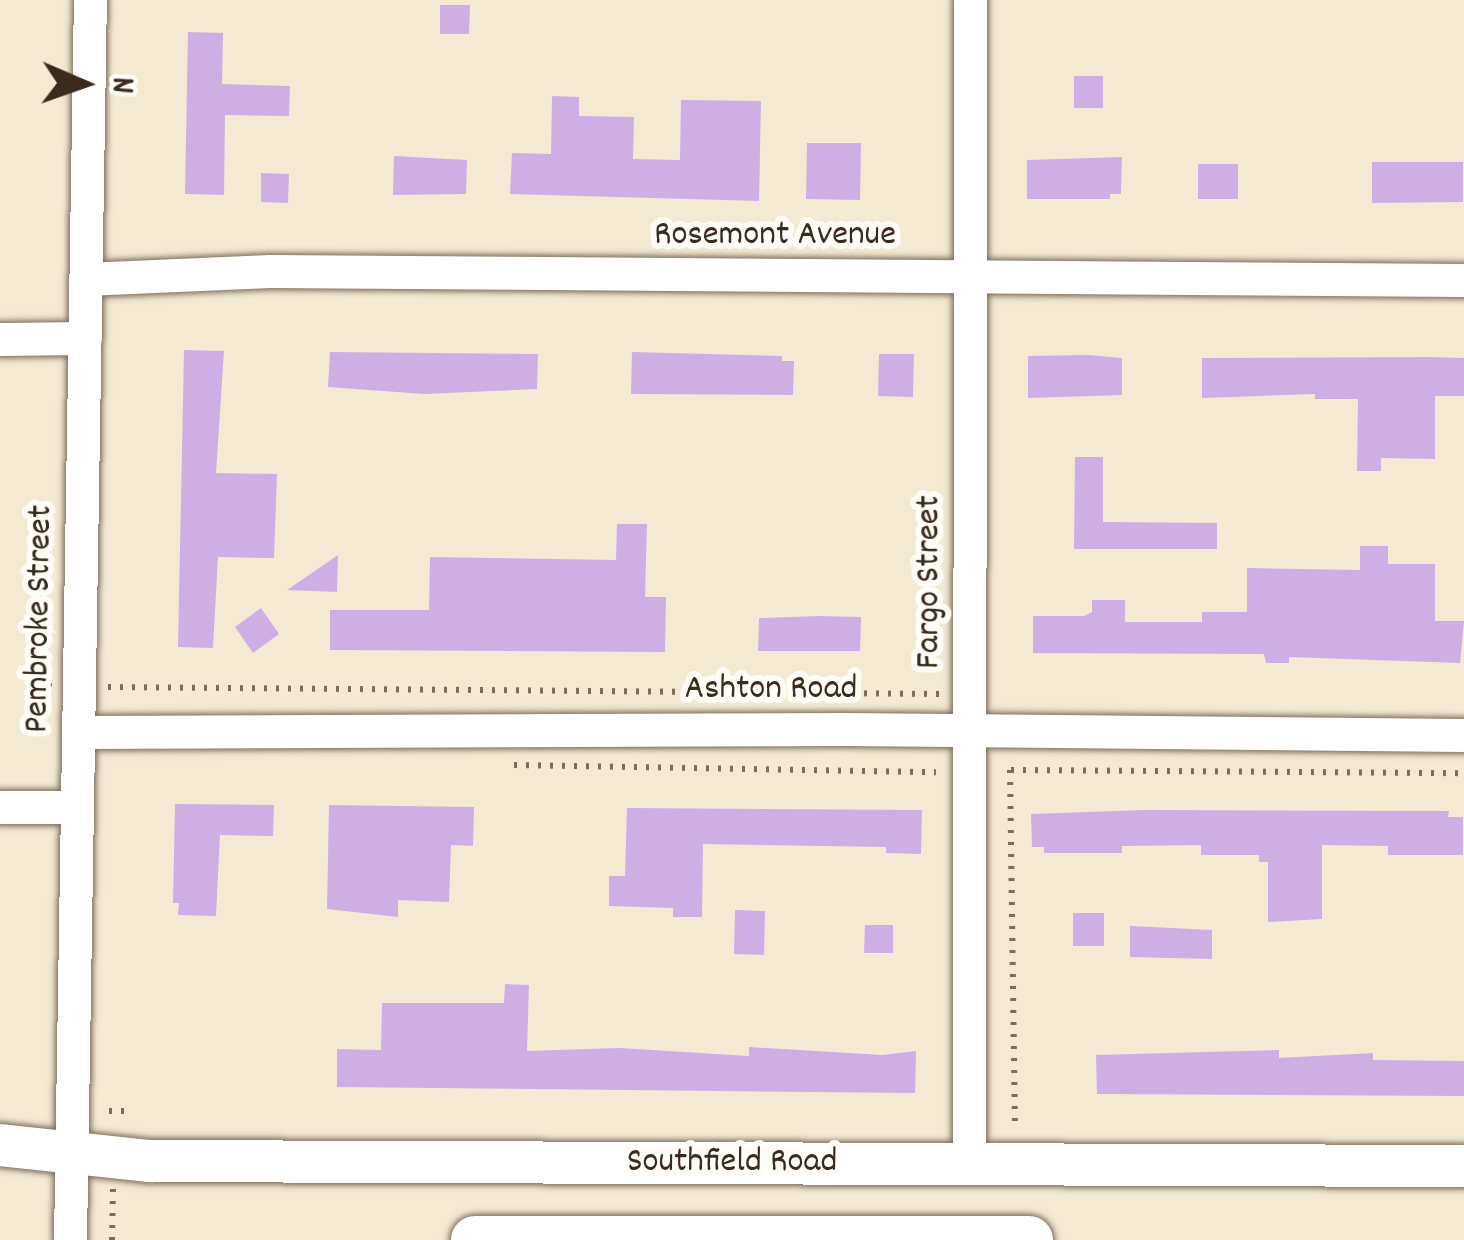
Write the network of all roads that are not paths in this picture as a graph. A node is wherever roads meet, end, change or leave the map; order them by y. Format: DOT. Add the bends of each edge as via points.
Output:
graph roads {
  1 [pos="90,0"];
  2 [pos="970,0"];
  3 [pos="970,277"];
  4 [pos="85,279"];
  5 [pos="1464,280"];
  6 [pos="85,338"];
  7 [pos="0,339"];
  8 [pos="970,730"];
  9 [pos="78,732"];
  10 [pos="1464,735"];
  11 [pos="0,807"];
  12 [pos="77,807"];
  13 [pos="0,1145"];
  14 [pos="969,1165"];
  15 [pos="71,1166"];
  16 [pos="1464,1166"];
  17 [pos="70,1240"];
  18 [pos="475,1240"];
  19 [pos="1029,1240"];
  1 -- 4 [label="street, Pembroke Street"];
  2 -- 3 [label="street, Fargo Street"];
  3 -- 4 [label="street, Rosemont Avenue" via="247,272"];
  3 -- 5 [label="street, Rosemont Avenue"];
  3 -- 8 [label="street, Fargo Street"];
  4 -- 6 [label="street, Pembroke Street"];
  6 -- 7 [label="street"];
  6 -- 9 [label="street, Pembroke Street"];
  8 -- 9 [label="street, Ashton Road"];
  8 -- 10 [label="street, Ashton Road"];
  8 -- 14 [label="street, Fargo Street"];
  9 -- 12 [label="street, Pembroke Street"];
  11 -- 12 [label="street"];
  12 -- 15 [label="street, Pembroke Street"];
  13 -- 15 [label="main road, Southfield Road"];
  14 -- 15 [label="main road, Southfield Road"];
  14 -- 16 [label="main road, Southfield Road"];
  15 -- 17 [label="street, Pembroke Street"];
  18 -- 19 [label="highway"];
}
